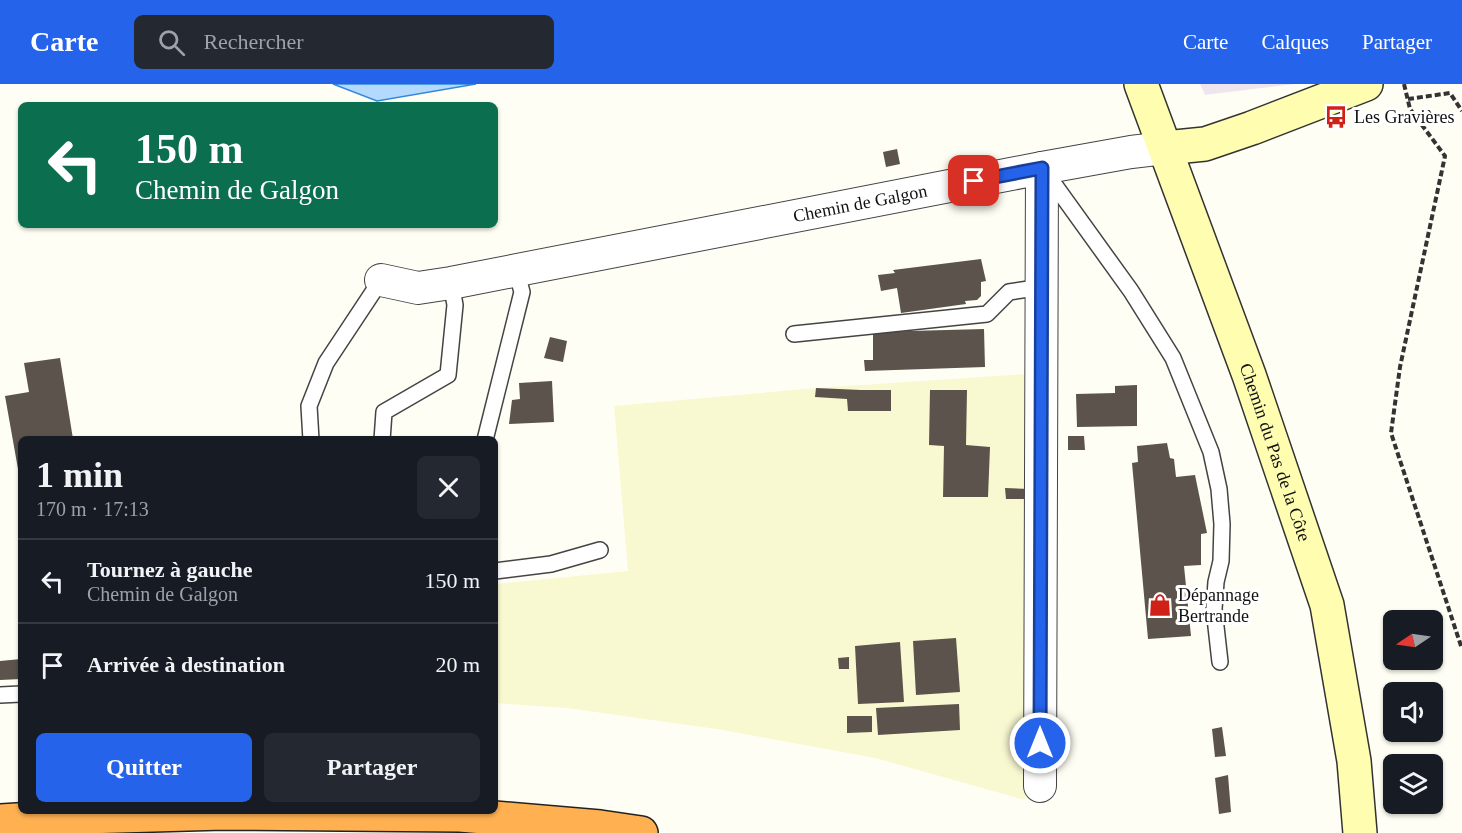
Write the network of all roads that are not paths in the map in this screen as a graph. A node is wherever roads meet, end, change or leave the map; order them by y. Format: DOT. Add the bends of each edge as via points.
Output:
graph roads {
  1 [pos="1141,84"];
  2 [pos="1366,84"];
  3 [pos="1165,148"];
  4 [pos="1042,168"];
  5 [pos="516,270"];
  6 [pos="381,280"];
  7 [pos="451,283"];
  8 [pos="1042,287"];
  9 [pos="794,334"];
  10 [pos="311,436"];
  11 [pos="382,436"];
  12 [pos="486,436"];
  13 [pos="600,550"];
  14 [pos="498,571"];
  15 [pos="1220,662"];
  16 [pos="18,694"];
  17 [pos="0,695"];
  18 [pos="1040,786"];
  19 [pos="179,814"];
  20 [pos="336,814"];
  21 [pos="0,821"];
  22 [pos="641,833"];
  23 [pos="1360,833"];
  1 -- 3 [label="street, Chemin du Pas de la Côte"];
  2 -- 3 [label="street, Chemin de Galgon" via="1205,144"];
  3 -- 4 [label="street, Chemin de Galgon"];
  3 -- 23 [label="street, Chemin du Pas de la Côte" via="1249,375 1327,605 1354,761"];
  4 -- 5 [label="street, Chemin de Galgon"];
  4 -- 8 [label="street"];
  4 -- 15 [label="lane" via="1131,291 1173,358 1211,452 1222,524 1214,609"];
  5 -- 7 [label="street, Chemin de Galgon"];
  5 -- 12 [label="lane" via="522,292"];
  6 -- 7 [label="street, Chemin de Galgon" via="418,288"];
  6 -- 10 [label="lane" via="327,363 309,406"];
  7 -- 11 [label="lane" via="454,305 448,375 384,412"];
  8 -- 9 [label="lane" via="1009,292 987,314"];
  8 -- 18 [label="street"];
  13 -- 14 [label="lane" via="551,564"];
  16 -- 17 [label="lane"];
  19 -- 21 [label="highway"];
  20 -- 22 [label="highway" via="460,815"];
}
